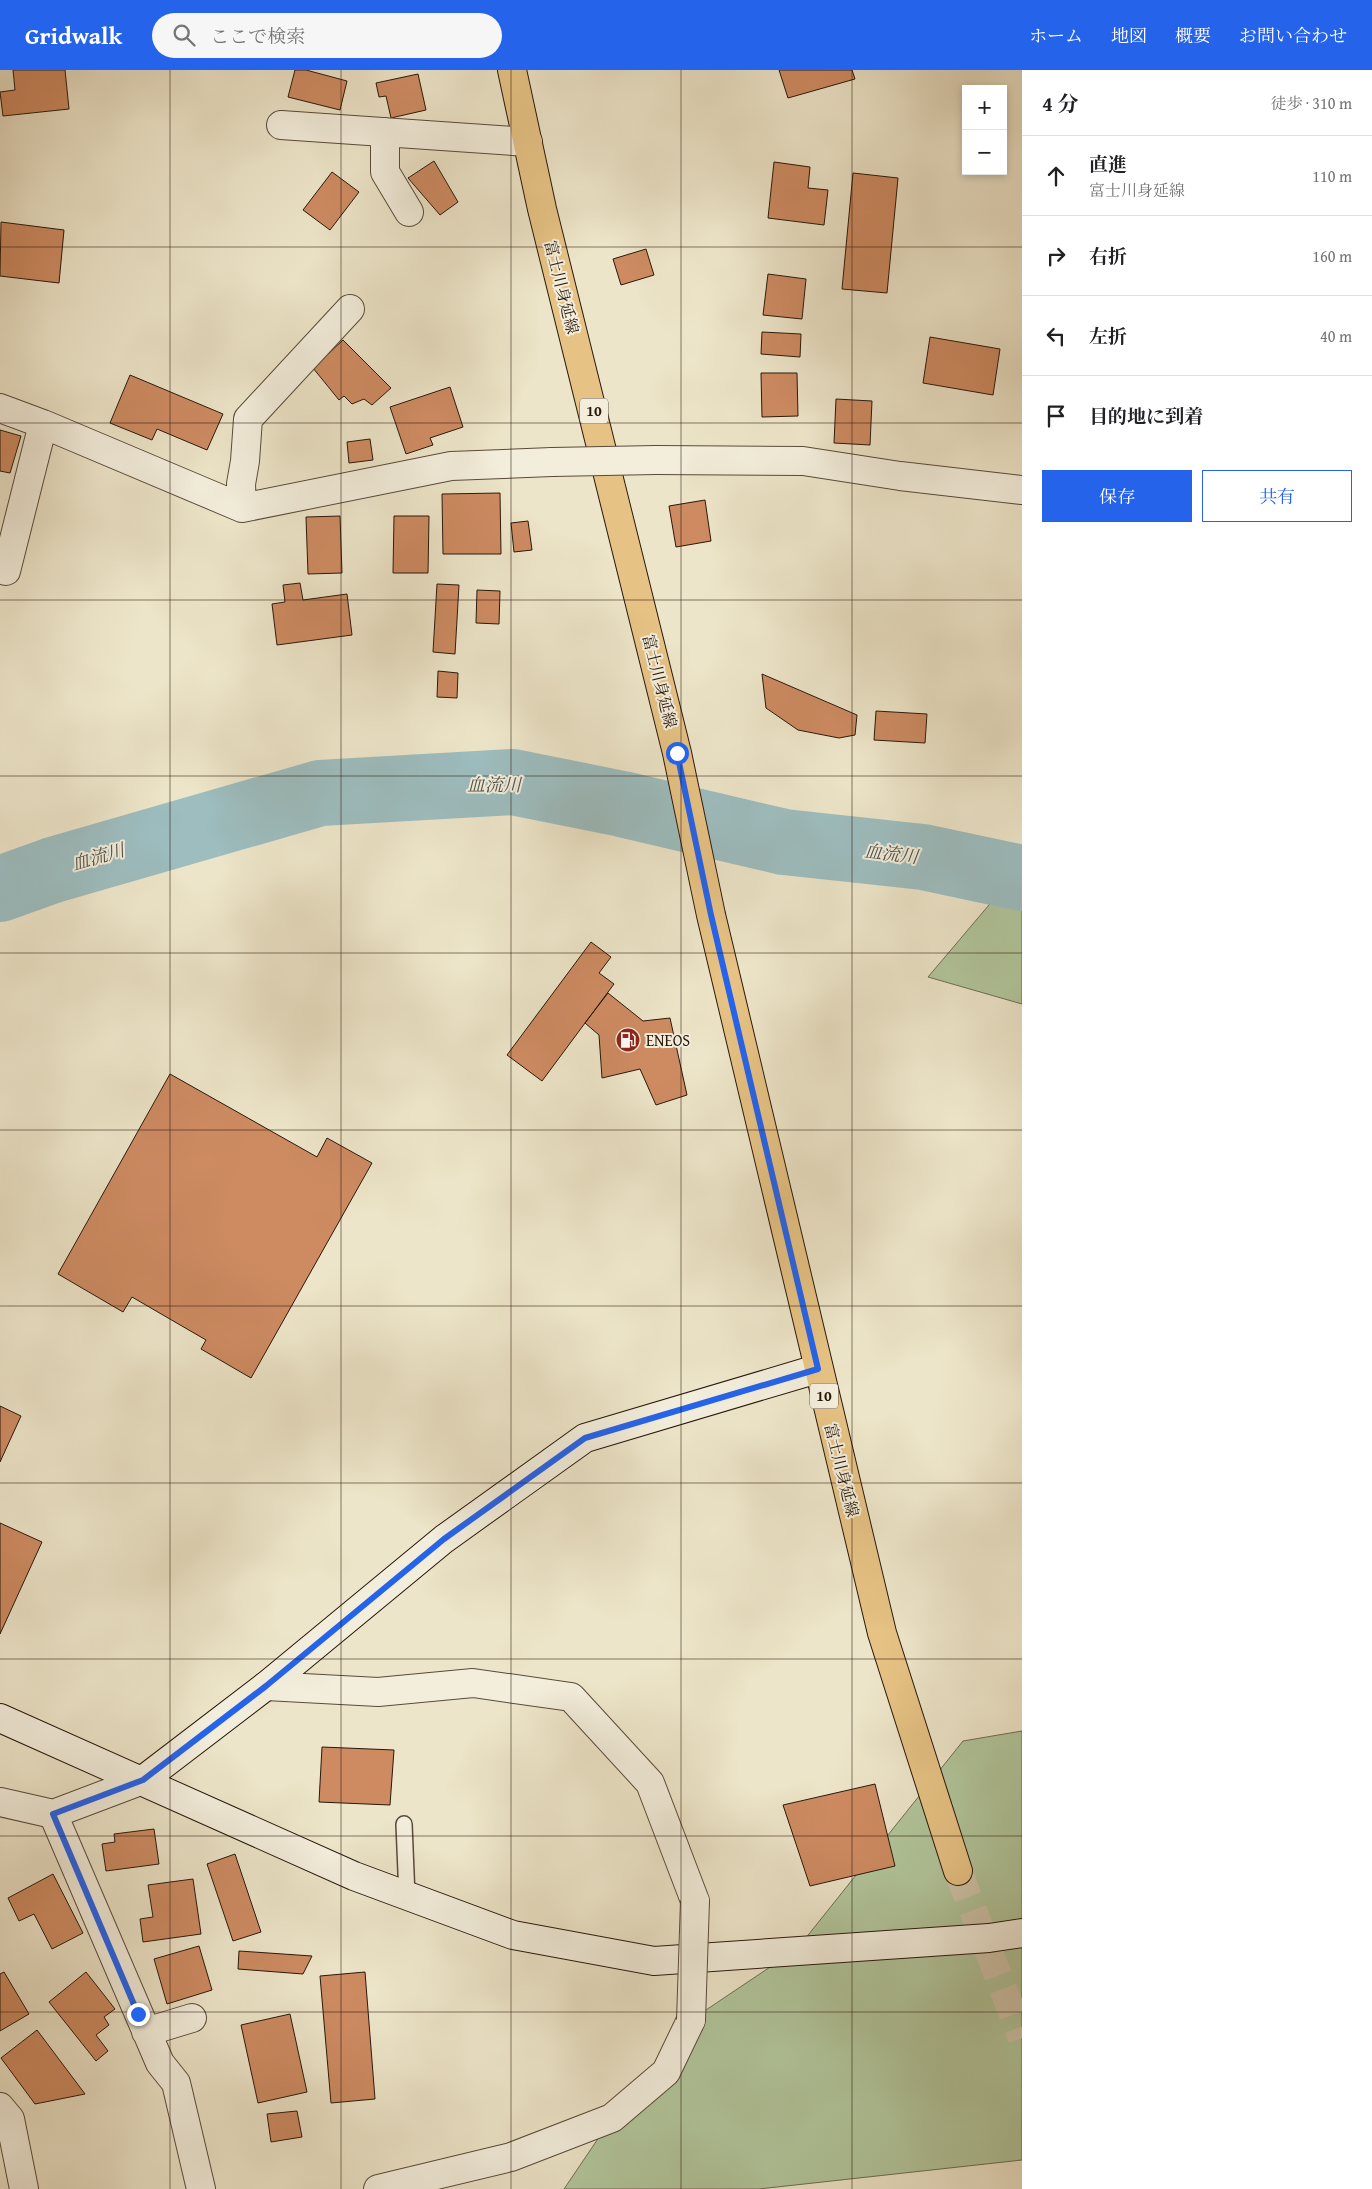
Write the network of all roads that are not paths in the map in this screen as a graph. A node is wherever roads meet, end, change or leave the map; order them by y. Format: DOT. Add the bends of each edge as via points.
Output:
graph roads {
  1 [pos="512,70"];
  2 [pos="281,125"];
  3 [pos="385,132"];
  4 [pos="528,142"];
  5 [pos="409,212"];
  6 [pos="350,309"];
  7 [pos="0,408"];
  8 [pos="43,424"];
  9 [pos="1022,490"];
  10 [pos="242,508"];
  11 [pos="6,571"];
  12 [pos="818,1369"];
  13 [pos="266,1686"];
  14 [pos="0,1718"];
  15 [pos="143,1780"];
  16 [pos="0,1802"];
  17 [pos="53,1814"];
  18 [pos="404,1824"];
  19 [pos="958,1871"];
  20 [pos="406,1896"];
  21 [pos="1022,1933"];
  22 [pos="192,2018"];
  23 [pos="146,2032"];
  24 [pos="0,2107"];
  25 [pos="24,2189"];
  26 [pos="201,2189"];
  27 [pos="378,2189"];
  1 -- 4 [label="main road, 富士川身延線 / 10"];
  2 -- 3 [label="street"];
  3 -- 4 [label="street"];
  3 -- 5 [label="street" via="385,172"];
  4 -- 12 [label="main road, 富士川身延線 / 10" via="677,753 711,915"];
  6 -- 10 [label="street" via="248,419 241,484"];
  7 -- 8 [label="street"];
  8 -- 10 [label="street"];
  8 -- 11 [label="street"];
  9 -- 10 [label="street, bridge" via="803,461 552,462 451,466"];
  12 -- 13 [label="street" via="585,1438 444,1539"];
  12 -- 19 [label="main road, 富士川身延線 / 10" via="882,1633"];
  13 -- 15 [label="street"];
  13 -- 27 [label="street, bridge" via="378,1692 473,1683 571,1697 650,1783 695,1901 691,2020 666,2072 612,2118 511,2157"];
  14 -- 15 [label="street"];
  15 -- 17 [label="street"];
  15 -- 20 [label="street" via="354,1876"];
  16 -- 17 [label="street"];
  17 -- 23 [label="street"];
  18 -- 20 [label="lane"];
  20 -- 21 [label="street" via="513,1934 654,1961"];
  22 -- 23 [label="street"];
  23 -- 26 [label="street" via="160,2063 176,2083"];
  24 -- 25 [label="street" via="10,2119"];
}
